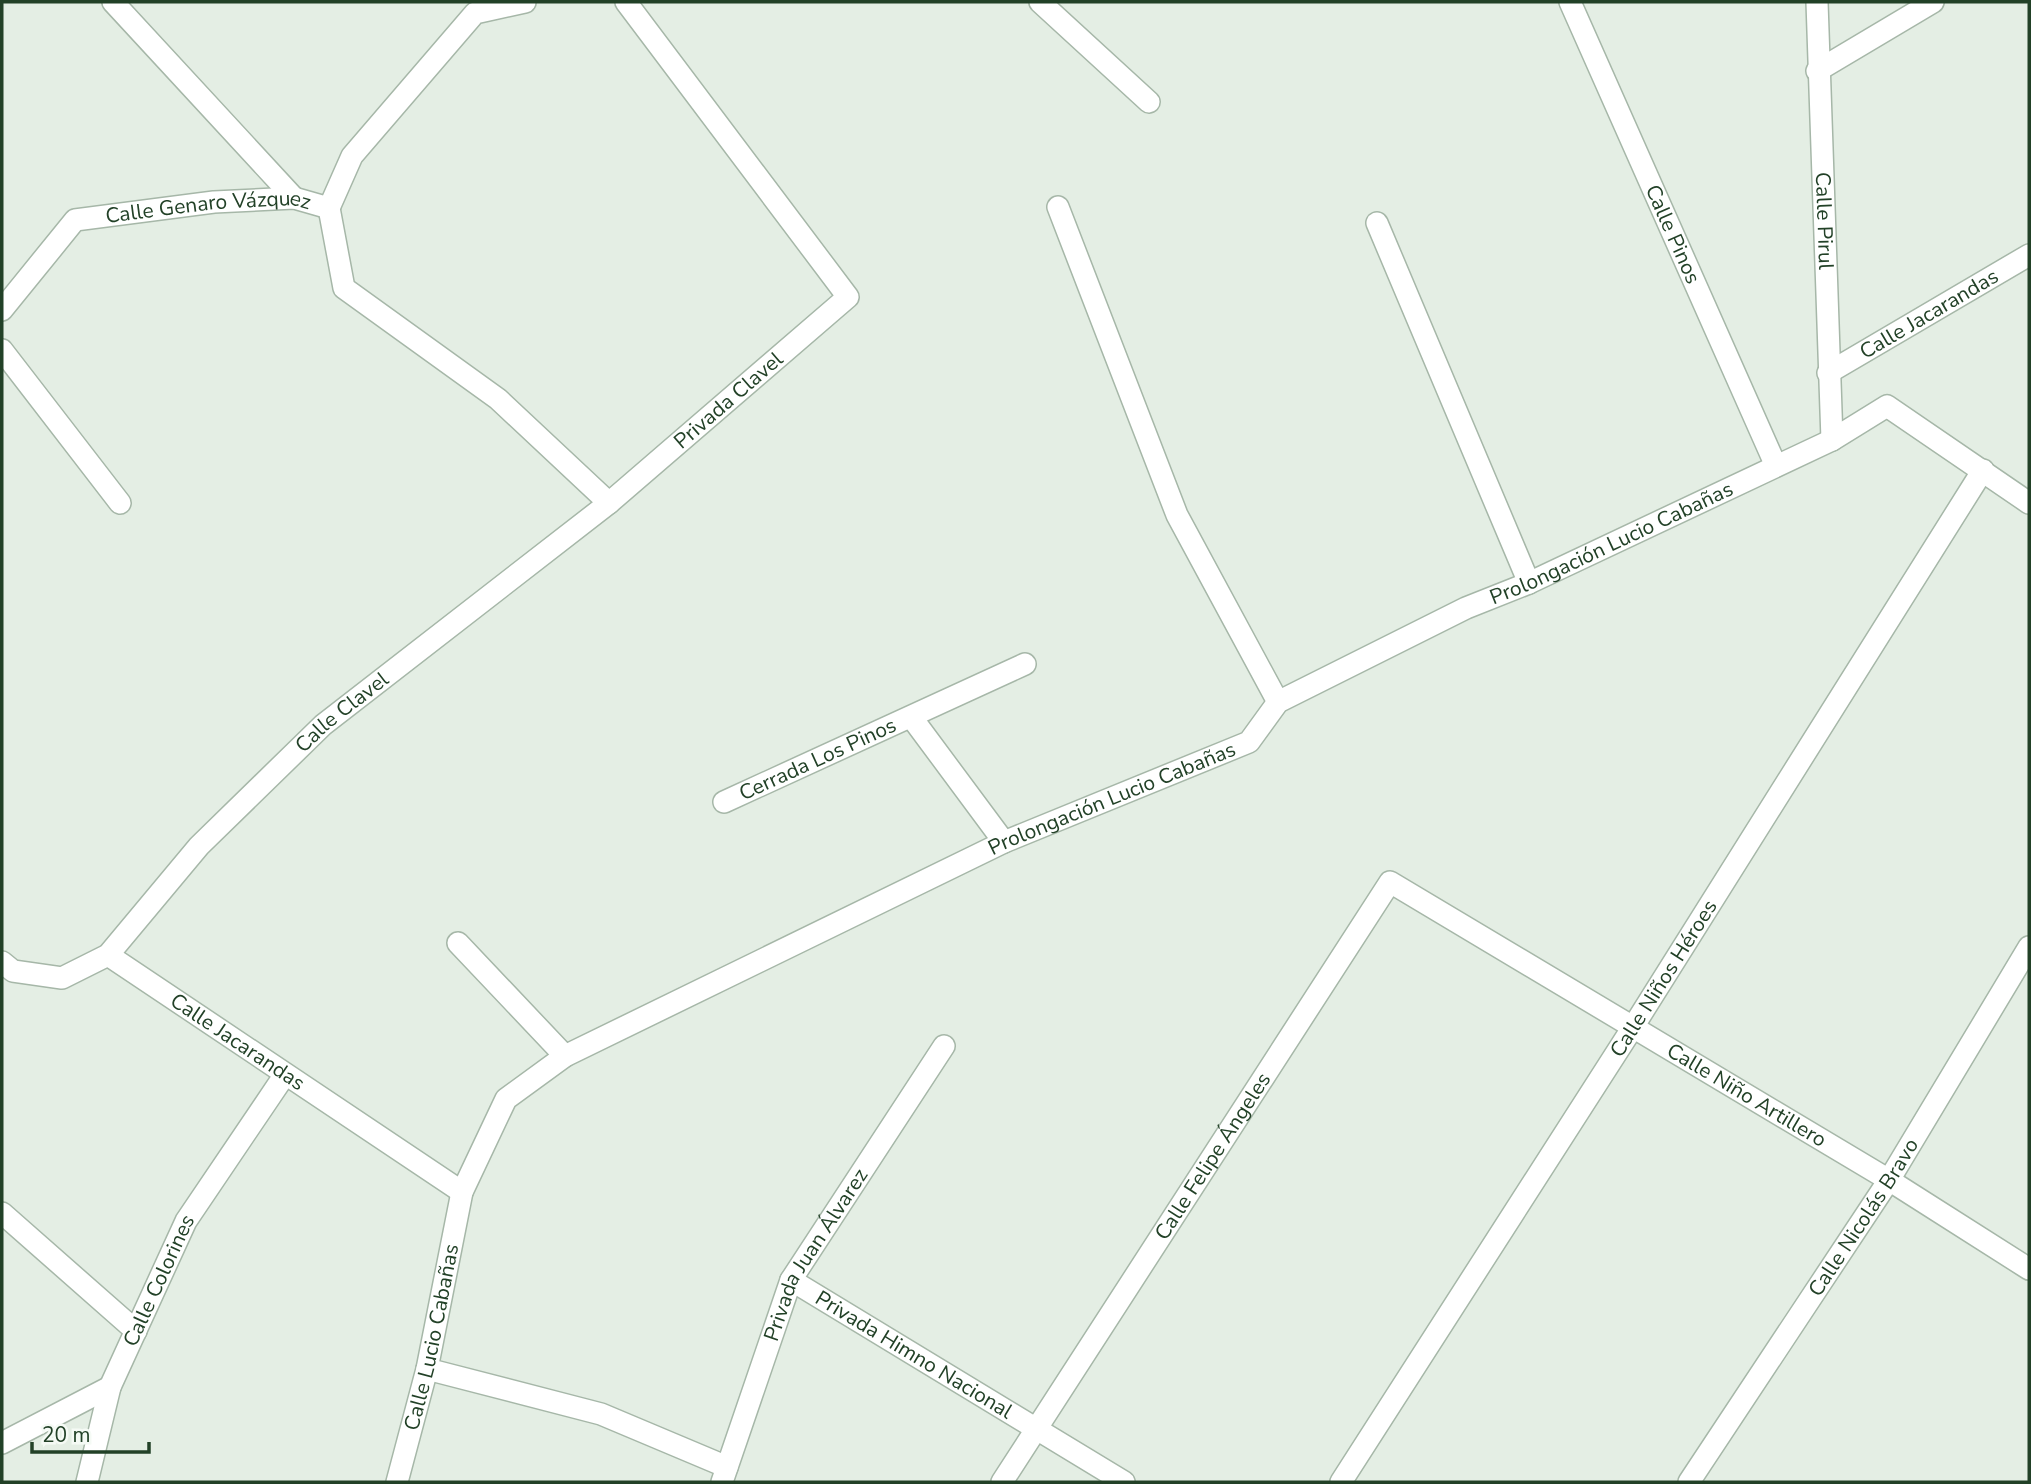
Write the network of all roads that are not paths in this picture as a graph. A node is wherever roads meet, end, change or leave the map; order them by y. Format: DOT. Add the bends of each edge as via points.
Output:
graph roads {
  1 [pos="113,2"];
  2 [pos="525,2"];
  3 [pos="626,2"];
  4 [pos="1040,2"];
  5 [pos="1570,2"];
  6 [pos="1817,2"];
  7 [pos="1933,2"];
  8 [pos="471,8"];
  9 [pos="1817,71"];
  10 [pos="1149,102"];
  11 [pos="294,198"];
  12 [pos="1058,206"];
  13 [pos="329,208"];
  14 [pos="1377,223"];
  15 [pos="2029,255"];
  16 [pos="2,310"];
  17 [pos="2,350"];
  18 [pos="1829,373"];
  19 [pos="1832,440"];
  20 [pos="1776,466"];
  21 [pos="1983,470"];
  22 [pos="120,503"];
  23 [pos="609,503"];
  24 [pos="2029,503"];
  25 [pos="1529,583"];
  26 [pos="1025,664"];
  27 [pos="1278,702"];
  28 [pos="912,718"];
  29 [pos="724,803"];
  30 [pos="1004,842"];
  31 [pos="1390,882"];
  32 [pos="458,943"];
  33 [pos="2029,947"];
  34 [pos="108,955"];
  35 [pos="2,962"];
  36 [pos="1633,1027"];
  37 [pos="944,1046"];
  38 [pos="565,1056"];
  39 [pos="284,1076"];
  40 [pos="1889,1180"];
  41 [pos="462,1192"];
  42 [pos="2,1213"];
  43 [pos="2029,1269"];
  44 [pos="791,1280"];
  45 [pos="136,1331"];
  46 [pos="427,1369"];
  47 [pos="110,1387"];
  48 [pos="1037,1429"];
  49 [pos="2,1443"];
  50 [pos="725,1475"];
  51 [pos="87,1482"];
  52 [pos="397,1482"];
  53 [pos="1002,1482"];
  54 [pos="1124,1482"];
  55 [pos="1341,1482"];
  56 [pos="1689,1482"];
  1 -- 11 [label="street"];
  2 -- 8 [label="street, Calle Genaro Vázquez"];
  3 -- 23 [label="street, Privada Clavel" via="848,297"];
  4 -- 10 [label="street"];
  5 -- 20 [label="street, Calle Pinos"];
  6 -- 9 [label="street, Calle Pirul"];
  7 -- 9 [label="street"];
  8 -- 13 [label="street, Calle Genaro Vázquez" via="352,156"];
  9 -- 18 [label="street, Calle Pirul"];
  11 -- 13 [label="street, Calle Genaro Vázquez"];
  11 -- 16 [label="street, Calle Genaro Vázquez" via="214,201 75,220"];
  12 -- 27 [label="street" via="1177,515"];
  13 -- 23 [label="street" via="344,288 498,399"];
  14 -- 25 [label="street"];
  15 -- 18 [label="street, Calle Jacarandas"];
  17 -- 22 [label="street"];
  18 -- 19 [label="street, Calle Pirul"];
  19 -- 20 [label="street, Prolongación Lucio Cabañas"];
  19 -- 21 [label="street, Prolongación Lucio Cabañas" via="1887,406"];
  20 -- 25 [label="street, Prolongación Lucio Cabañas"];
  21 -- 24 [label="street"];
  21 -- 36 [label="street, Calle Niños Héroes"];
  23 -- 34 [label="street, Calle Clavel" via="323,725 199,846"];
  25 -- 27 [label="street, Prolongación Lucio Cabañas" via="1466,608"];
  26 -- 28 [label="street, Cerrada Los Pinos"];
  27 -- 30 [label="street, Prolongación Lucio Cabañas" via="1249,742"];
  28 -- 29 [label="street, Cerrada Los Pinos"];
  28 -- 30 [label="street, Cerrada Los Pinos"];
  30 -- 38 [label="street, Prolongación Lucio Cabañas"];
  31 -- 36 [label="street, Calle Niño Artillero"];
  31 -- 48 [label="street, Calle Felipe Ángeles"];
  32 -- 38 [label="street"];
  33 -- 40 [label="street, Calle Nicolás Bravo"];
  34 -- 35 [label="street" via="62,978 13,971"];
  34 -- 39 [label="street, Calle Jacarandas"];
  36 -- 40 [label="street, Calle Niño Artillero"];
  36 -- 55 [label="street, Calle Niños Héroes"];
  37 -- 44 [label="street, Privada Juan Álvarez"];
  38 -- 41 [label="street, Prolongación Lucio Cabañas" via="506,1099"];
  39 -- 41 [label="street, Calle Jacarandas"];
  39 -- 45 [label="street, Calle Colorines" via="186,1221"];
  40 -- 43 [label="street, Calle Niño Artillero"];
  40 -- 56 [label="street, Calle Nicolás Bravo"];
  41 -- 46 [label="street, Calle Lucio Cabañas"];
  42 -- 45 [label="street"];
  44 -- 48 [label="street, Privada Himno Nacional"];
  44 -- 50 [label="street, Privada Juan Álvarez"];
  45 -- 47 [label="street, Calle Colorines"];
  46 -- 50 [label="street" via="601,1414"];
  46 -- 52 [label="street, Calle Lucio Cabañas"];
  47 -- 49 [label="street"];
  47 -- 51 [label="street"];
  48 -- 53 [label="street, Calle Felipe Ángeles"];
  48 -- 54 [label="street, Privada Himno Nacional"];
}
